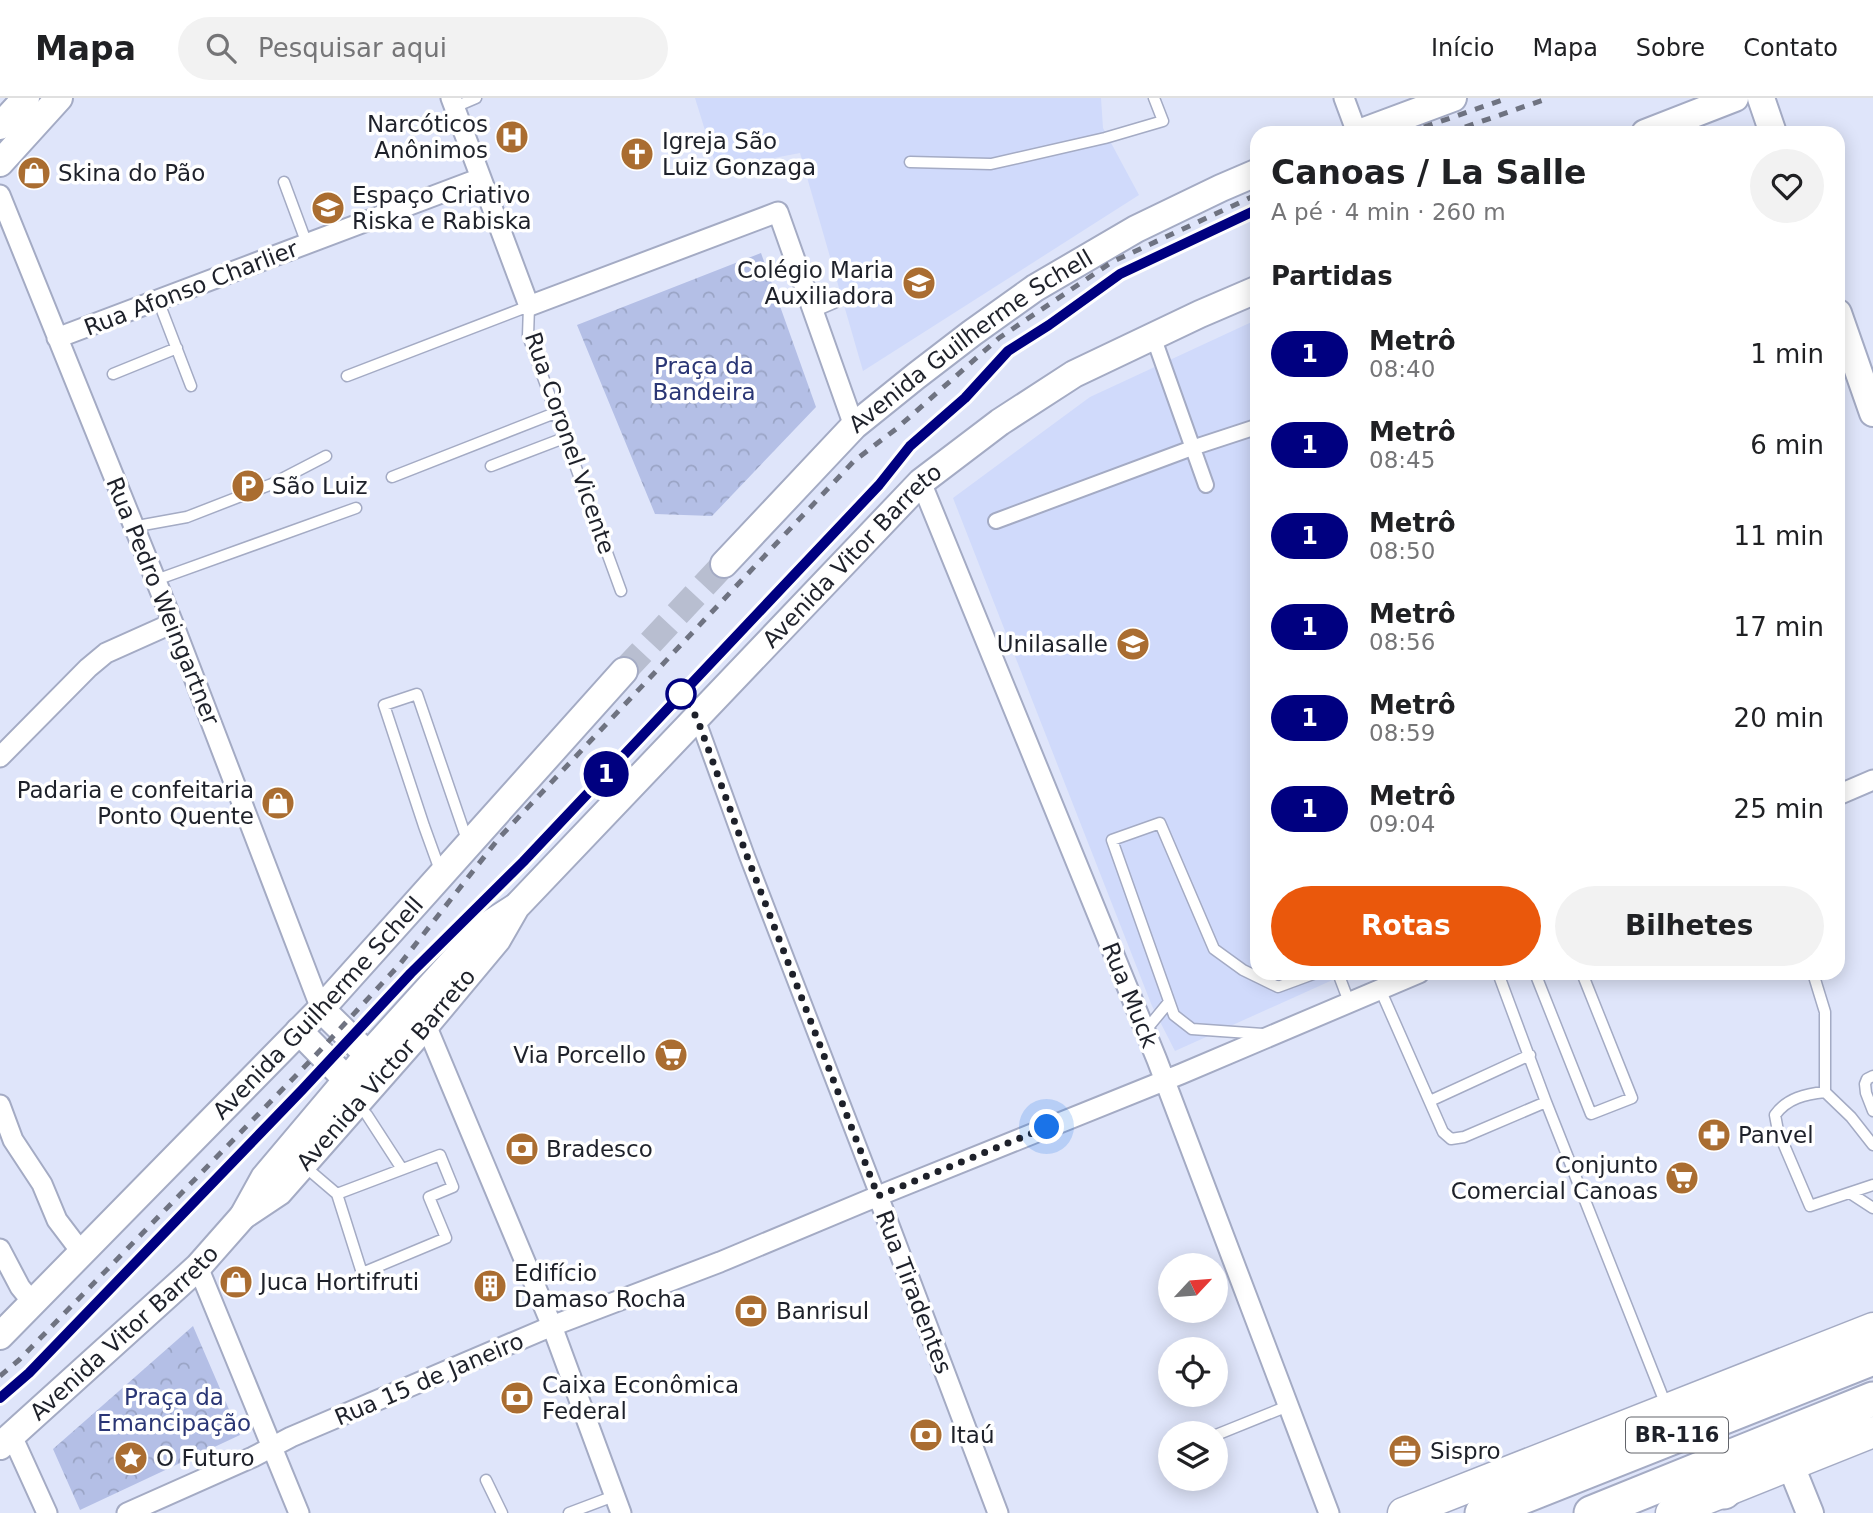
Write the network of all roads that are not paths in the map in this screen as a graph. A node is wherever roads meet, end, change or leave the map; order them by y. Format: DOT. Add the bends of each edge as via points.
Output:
graph roads {
  1 [pos="26,98"];
  2 [pos="59,98"];
  3 [pos="476,98"];
  4 [pos="1154,98"];
  5 [pos="1343,98"];
  6 [pos="1453,98"];
  7 [pos="1735,98"];
  8 [pos="1761,98"];
  9 [pos="453,103"];
  10 [pos="0,126"];
  11 [pos="1355,126"];
  12 [pos="1377,126"];
  13 [pos="1663,126"];
  14 [pos="1771,126"];
  15 [pos="910,162"];
  16 [pos="0,163"];
  17 [pos="1250,176"];
  18 [pos="481,178"];
  19 [pos="284,182"];
  20 [pos="0,195"];
  21 [pos="307,244"];
  22 [pos="1250,293"];
  23 [pos="158,300"];
  24 [pos="834,303"];
  25 [pos="529,306"];
  26 [pos="813,312"];
  27 [pos="1845,333"];
  28 [pos="1153,336"];
  29 [pos="57,338"];
  30 [pos="177,348"];
  31 [pos="113,374"];
  32 [pos="347,376"];
  33 [pos="191,386"];
  34 [pos="555,412"];
  35 [pos="1873,413"];
  36 [pos="854,426"];
  37 [pos="1250,429"];
  38 [pos="564,438"];
  39 [pos="1192,448"];
  40 [pos="326,456"];
  41 [pos="491,466"];
  42 [pos="391,477"];
  43 [pos="921,482"];
  44 [pos="1206,485"];
  45 [pos="356,508"];
  46 [pos="996,521"];
  47 [pos="135,528"];
  48 [pos="724,564"];
  49 [pos="156,580"];
  50 [pos="621,591"];
  51 [pos="173,623"];
  52 [pos="624,671"];
  53 [pos="697,718"];
  54 [pos="0,757"];
  55 [pos="1873,780"];
  56 [pos="1845,792"];
  57 [pos="469,844"];
  58 [pos="442,873"];
  59 [pos="516,907"];
  60 [pos="1250,973"];
  61 [pos="1264,980"];
  62 [pos="1297,980"];
  63 [pos="1341,980"];
  64 [pos="1402,980"];
  65 [pos="1501,980"];
  66 [pos="1538,980"];
  67 [pos="1585,980"];
  68 [pos="1814,980"];
  69 [pos="1380,989"];
  70 [pos="1169,1002"];
  71 [pos="1349,1002"];
  72 [pos="321,1009"];
  73 [pos="426,1025"];
  74 [pos="299,1031"];
  75 [pos="1145,1031"];
  76 [pos="1274,1035"];
  77 [pos="1530,1055"];
  78 [pos="369,1056"];
  79 [pos="1873,1076"];
  80 [pos="1164,1080"];
  81 [pos="352,1092"];
  82 [pos="1825,1093"];
  83 [pos="1430,1101"];
  84 [pos="1546,1102"];
  85 [pos="0,1105"];
  86 [pos="1873,1111"];
  87 [pos="1873,1145"];
  88 [pos="302,1164"];
  89 [pos="402,1169"];
  90 [pos="1873,1185"];
  91 [pos="1850,1193"];
  92 [pos="337,1194"];
  93 [pos="878,1196"];
  94 [pos="1873,1208"];
  95 [pos="243,1216"];
  96 [pos="0,1249"];
  97 [pos="82,1253"];
  98 [pos="198,1267"];
  99 [pos="33,1303"];
  100 [pos="552,1326"];
  101 [pos="1873,1328"];
  102 [pos="0,1335"];
  103 [pos="1873,1358"];
  104 [pos="1873,1399"];
  105 [pos="1288,1406"];
  106 [pos="1667,1408"];
  107 [pos="1228,1430"];
  108 [pos="1873,1432"];
  109 [pos="6,1441"];
  110 [pos="272,1446"];
  111 [pos="1786,1451"];
  112 [pos="486,1480"];
  113 [pos="1724,1492"];
  114 [pos="617,1504"];
  115 [pos="47,1513"];
  116 [pos="127,1513"];
  117 [pos="299,1513"];
  118 [pos="502,1513"];
  119 [pos="569,1513"];
  120 [pos="998,1513"];
  121 [pos="1329,1513"];
  122 [pos="1404,1513"];
  123 [pos="1482,1513"];
  124 [pos="1591,1513"];
  125 [pos="1671,1513"];
  126 [pos="1810,1513"];
  1 -- 10 [label="main road"];
  2 -- 16 [label="main road"];
  3 -- 9 [label="lane"];
  4 -- 15 [label="lane" via="1163,121 1105,138 992,164"];
  5 -- 11 [label="street"];
  6 -- 12 [label="main road"];
  7 -- 13 [label="main road"];
  8 -- 14 [label="main road"];
  9 -- 18 [label="street, Rua Coronel Vicente"];
  17 -- 36 [label="main road, Avenida Guilherme Schell" via="1136,229 1035,288"];
  18 -- 21 [label="street, Rua Afonso Charlier"];
  18 -- 25 [label="street, Rua Coronel Vicente"];
  19 -- 21 [label="lane"];
  20 -- 29 [label="street, Rua Pedro Weingartner"];
  21 -- 23 [label="street, Rua Afonso Charlier"];
  22 -- 28 [label="main road, Avenida Vitor Barreto"];
  23 -- 29 [label="street, Rua Afonso Charlier"];
  23 -- 30 [label="lane"];
  24 -- 26 [label="lane"];
  25 -- 26 [label="street" via="778,212"];
  25 -- 32 [label="lane"];
  25 -- 34 [label="lane, Rua Coronel Vicente" via="528,337"];
  26 -- 36 [label="street"];
  27 -- 35 [label="main road"];
  28 -- 39 [label="street"];
  28 -- 43 [label="main road, Avenida Vitor Barreto" via="1074,374"];
  29 -- 47 [label="street, Rua Pedro Weingartner"];
  30 -- 31 [label="lane"];
  30 -- 33 [label="lane"];
  34 -- 38 [label="lane, Rua Coronel Vicente"];
  34 -- 42 [label="lane"];
  36 -- 48 [label="main road, Avenida Guilherme Schell"];
  37 -- 39 [label="street"];
  38 -- 41 [label="lane"];
  38 -- 50 [label="lane, Rua Coronel Vicente"];
  39 -- 44 [label="street"];
  39 -- 46 [label="street"];
  40 -- 47 [label="lane" via="272,484 187,517"];
  43 -- 53 [label="main road, Avenida Vitor Barreto"];
  43 -- 75 [label="street, Rua Muck"];
  45 -- 49 [label="lane"];
  47 -- 49 [label="street, Rua Pedro Weingartner"];
  49 -- 51 [label="street, Rua Pedro Weingartner"];
  51 -- 54 [label="street" via="106,653"];
  51 -- 72 [label="street, Rua Pedro Weingartner"];
  52 -- 57 [label="main road, Avenida Guilherme Schell"];
  53 -- 59 [label="main road, Avenida Vitor Barreto"];
  53 -- 93 [label="street, Rua Tiradentes"];
  55 -- 56 [label="street"];
  57 -- 58 [label="main road, Avenida Guilherme Schell"];
  57 -- 58 [label="lane" via="417,694 384,705"];
  58 -- 72 [label="main road, Avenida Guilherme Schell"];
  59 -- 73 [label="main road, Avenida Victor Barreto" via="497,940"];
  59 -- 78 [label="main road" via="483,928"];
  60 -- 70 [label="lane" via="1213,949 1160,823 1112,840"];
  61 -- 62 [label="lane" via="1278,987"];
  63 -- 71 [label="lane"];
  64 -- 69 [label="street, Rua 15 de Janeiro"];
  65 -- 77 [label="lane"];
  66 -- 67 [label="lane" via="1591,1114 1632,1098"];
  68 -- 82 [label="lane" via="1825,1012"];
  69 -- 71 [label="street, Rua 15 de Janeiro"];
  69 -- 83 [label="lane"];
  70 -- 75 [label="lane"];
  70 -- 76 [label="lane" via="1174,1015 1192,1029"];
  71 -- 76 [label="street, Rua 15 de Janeiro"];
  72 -- 74 [label="main road, Avenida Guilherme Schell"];
  72 -- 78 [label="main road"];
  73 -- 81 [label="main road, Avenida Victor Barreto"];
  73 -- 100 [label="street"];
  74 -- 81 [label="main road"];
  74 -- 97 [label="main road, Avenida Guilherme Schell"];
  75 -- 80 [label="street, Rua Muck"];
  76 -- 80 [label="street, Rua 15 de Janeiro"];
  77 -- 83 [label="lane"];
  77 -- 84 [label="lane"];
  78 -- 81 [label="main road"];
  79 -- 86 [label="lane" via="1865,1084"];
  80 -- 93 [label="street, Rua 15 de Janeiro"];
  80 -- 105 [label="street, Rua Muck"];
  81 -- 88 [label="main road, Avenida Victor Barreto"];
  81 -- 89 [label="lane"];
  81 -- 95 [label="main road" via="264,1178"];
  82 -- 87 [label="lane"];
  82 -- 91 [label="lane" via="1806,1094 1782,1105 1775,1115 1778,1131 1810,1206"];
  83 -- 84 [label="lane" via="1443,1132 1451,1139"];
  84 -- 106 [label="lane"];
  85 -- 97 [label="street" via="13,1140 42,1184 57,1220"];
  88 -- 92 [label="lane"];
  88 -- 95 [label="main road, Avenida Victor Barreto" via="279,1192"];
  89 -- 92 [label="lane"];
  89 -- 92 [label="lane" via="440,1155 453,1187 429,1197 446,1238 362,1273"];
  90 -- 91 [label="lane"];
  91 -- 94 [label="lane"];
  93 -- 100 [label="street, Rua 15 de Janeiro"];
  93 -- 120 [label="street, Rua Tiradentes"];
  95 -- 98 [label="main road, Avenida Vitor Barreto"];
  96 -- 99 [label="street"];
  97 -- 99 [label="main road, Avenida Guilherme Schell"];
  98 -- 109 [label="main road, Avenida Vitor Barreto"];
  98 -- 110 [label="street"];
  99 -- 102 [label="main road, Avenida Guilherme Schell"];
  100 -- 110 [label="street, Rua 15 de Janeiro"];
  100 -- 114 [label="street"];
  101 -- 106 [label="main road"];
  103 -- 123 [label="highway, BR-116"];
  104 -- 111 [label="highway, BR-116"];
  105 -- 107 [label="lane"];
  105 -- 121 [label="street, Rua Muck"];
  106 -- 122 [label="main road"];
  108 -- 111 [label="main road"];
  109 -- 115 [label="street"];
  110 -- 116 [label="street, Rua 15 de Janeiro"];
  110 -- 117 [label="street"];
  111 -- 113 [label="highway, BR-116"];
  111 -- 124 [label="highway, BR-116"];
  111 -- 126 [label="main road"];
  112 -- 118 [label="lane"];
  113 -- 125 [label="main road"];
  114 -- 119 [label="lane"];
}
